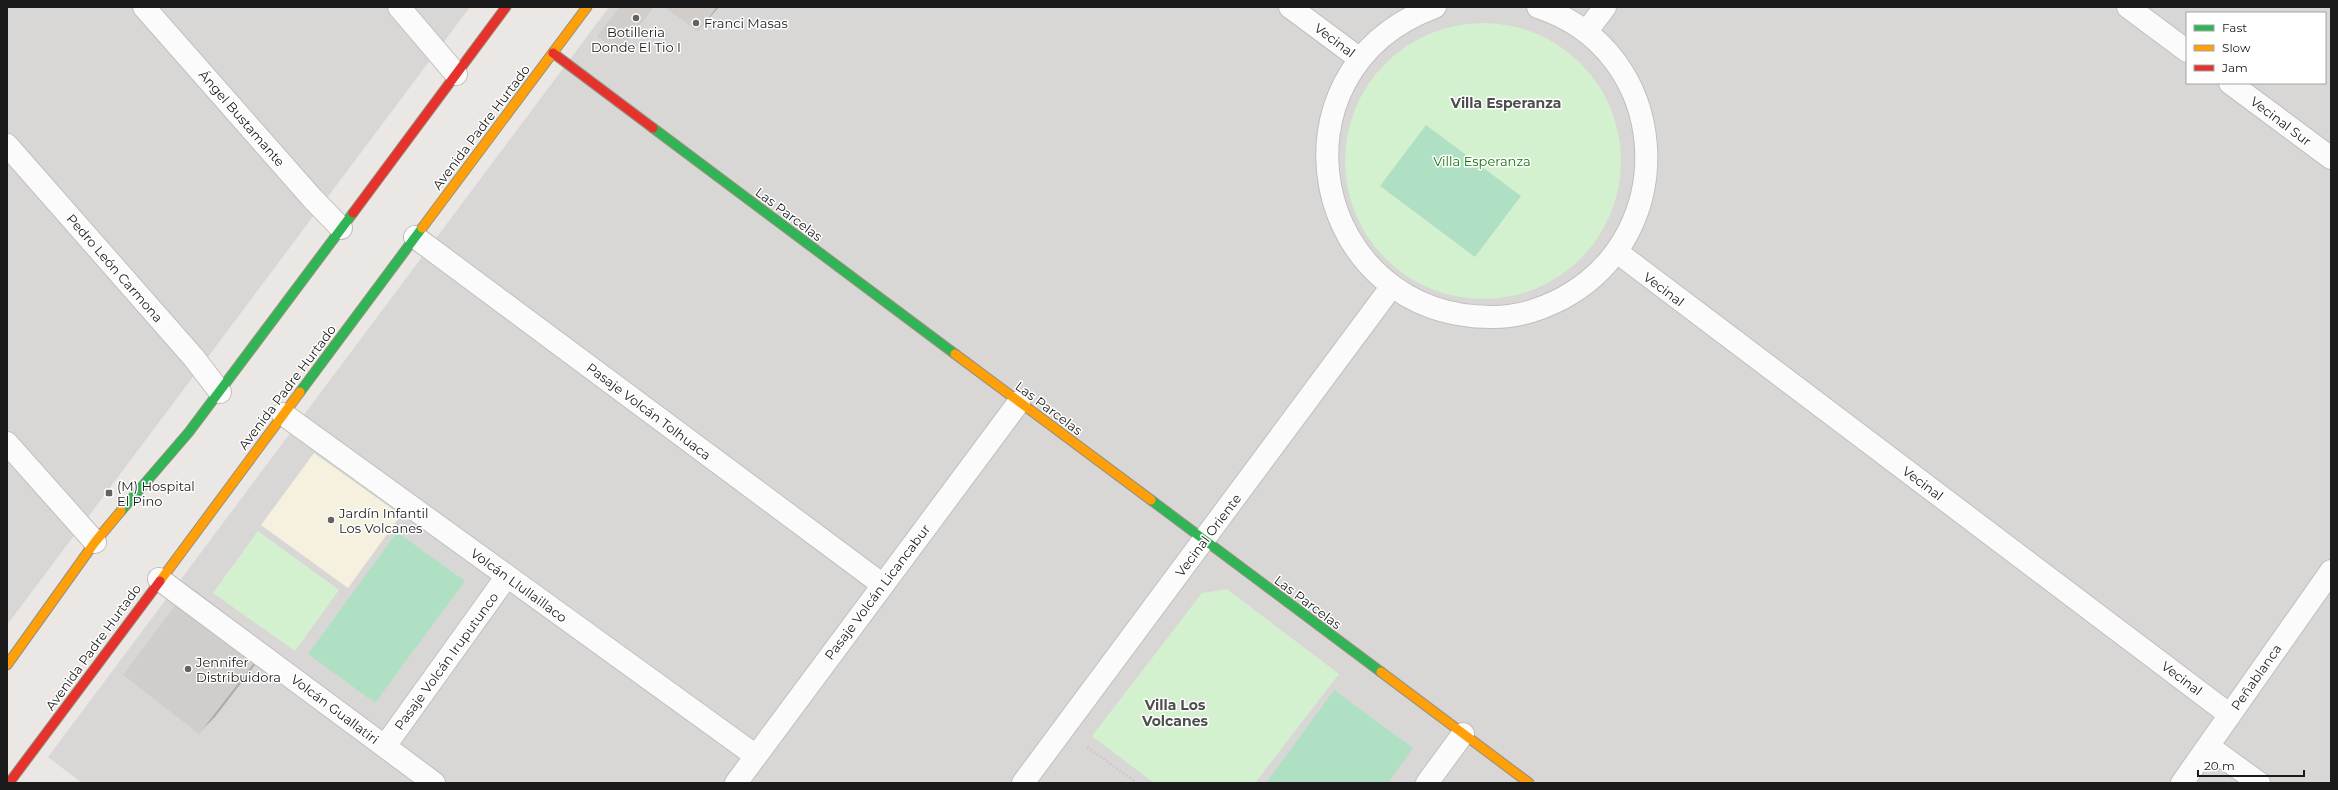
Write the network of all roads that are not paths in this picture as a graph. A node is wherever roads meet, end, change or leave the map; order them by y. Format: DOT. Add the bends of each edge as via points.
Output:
graph roads {
  1 [pos="144,7"];
  2 [pos="399,7"];
  3 [pos="506,7"];
  4 [pos="587,7"];
  5 [pos="1290,7"];
  6 [pos="1435,7"];
  7 [pos="1538,7"];
  8 [pos="1604,7"];
  9 [pos="2128,7"];
  10 [pos="1586,32"];
  11 [pos="2186,50"];
  12 [pos="553,53"];
  13 [pos="1360,59"];
  14 [pos="456,74"];
  15 [pos="2231,84"];
  16 [pos="7,145"];
  17 [pos="2331,158"];
  18 [pos="341,228"];
  19 [pos="415,237"];
  20 [pos="1617,252"];
  21 [pos="1392,286"];
  22 [pos="220,392"];
  23 [pos="1019,402"];
  24 [pos="282,414"];
  25 [pos="7,443"];
  26 [pos="1205,541"];
  27 [pos="95,542"];
  28 [pos="2331,571"];
  29 [pos="507,576"];
  30 [pos="159,579"];
  31 [pos="883,585"];
  32 [pos="7,665"];
  33 [pos="2230,714"];
  34 [pos="1463,734"];
  35 [pos="385,746"];
  36 [pos="2208,746"];
  37 [pos="756,756"];
  38 [pos="9,783"];
  39 [pos="434,783"];
  40 [pos="736,783"];
  41 [pos="1023,783"];
  42 [pos="1427,783"];
  43 [pos="1529,783"];
  44 [pos="2182,783"];
  45 [pos="2259,783"];
  1 -- 18 [label="street, Ángel Bustamante"];
  2 -- 14 [label="street"];
  3 -- 14 [label="main road"];
  4 -- 12 [label="main road, Avenida Padre Hurtado"];
  5 -- 13 [label="street, Vecinal"];
  6 -- 13 [label="street" via="1397,25"];
  7 -- 10 [label="street" via="1565,18"];
  8 -- 10 [label="street"];
  9 -- 11 [label="street"];
  10 -- 20 [label="street" via="1619,68 1641,112 1646,136 1646,179 1639,209 1630,232"];
  12 -- 19 [label="main road, Avenida Padre Hurtado"];
  12 -- 23 [label="main road, Las Parcelas"];
  13 -- 21 [label="street" via="1346,81 1331,122 1327,154 1328,179 1343,228 1353,245 1373,269"];
  14 -- 18 [label="main road"];
  15 -- 17 [label="street, Vecinal Sur"];
  16 -- 22 [label="street, Pedro León Carmona" via="194,358"];
  18 -- 22 [label="main road"];
  19 -- 24 [label="main road, Avenida Padre Hurtado"];
  19 -- 31 [label="street, Pasaje Volcán Tolhuaca"];
  20 -- 21 [label="street" via="1598,273 1576,291 1552,304 1525,313 1470,317 1442,311 1416,301"];
  20 -- 33 [label="street, Vecinal"];
  21 -- 26 [label="street, Vecinal Oriente"];
  22 -- 27 [label="main road"];
  23 -- 26 [label="main road, Las Parcelas"];
  23 -- 31 [label="street, Pasaje Volcán Licancabur"];
  24 -- 29 [label="street, Volcán Llullaillaco"];
  24 -- 30 [label="main road, Avenida Padre Hurtado"];
  25 -- 27 [label="street"];
  26 -- 34 [label="main road, Las Parcelas"];
  26 -- 41 [label="street, Vecinal Oriente"];
  27 -- 32 [label="main road"];
  28 -- 33 [label="street, Peñablanca"];
  29 -- 35 [label="street, Pasaje Volcán Iruputunco"];
  29 -- 37 [label="street, Volcán Llullaillaco"];
  30 -- 35 [label="street, Volcán Guallatiri"];
  30 -- 38 [label="main road, Avenida Padre Hurtado"];
  31 -- 37 [label="street, Pasaje Volcán Licancabur"];
  33 -- 36 [label="street, Peñablanca"];
  34 -- 42 [label="street"];
  34 -- 43 [label="main road, Las Parcelas"];
  35 -- 39 [label="street, Volcán Guallatiri"];
  36 -- 44 [label="street, Peñablanca"];
  36 -- 45 [label="street"];
  37 -- 40 [label="street, Pasaje Volcán Licancabur"];
}
